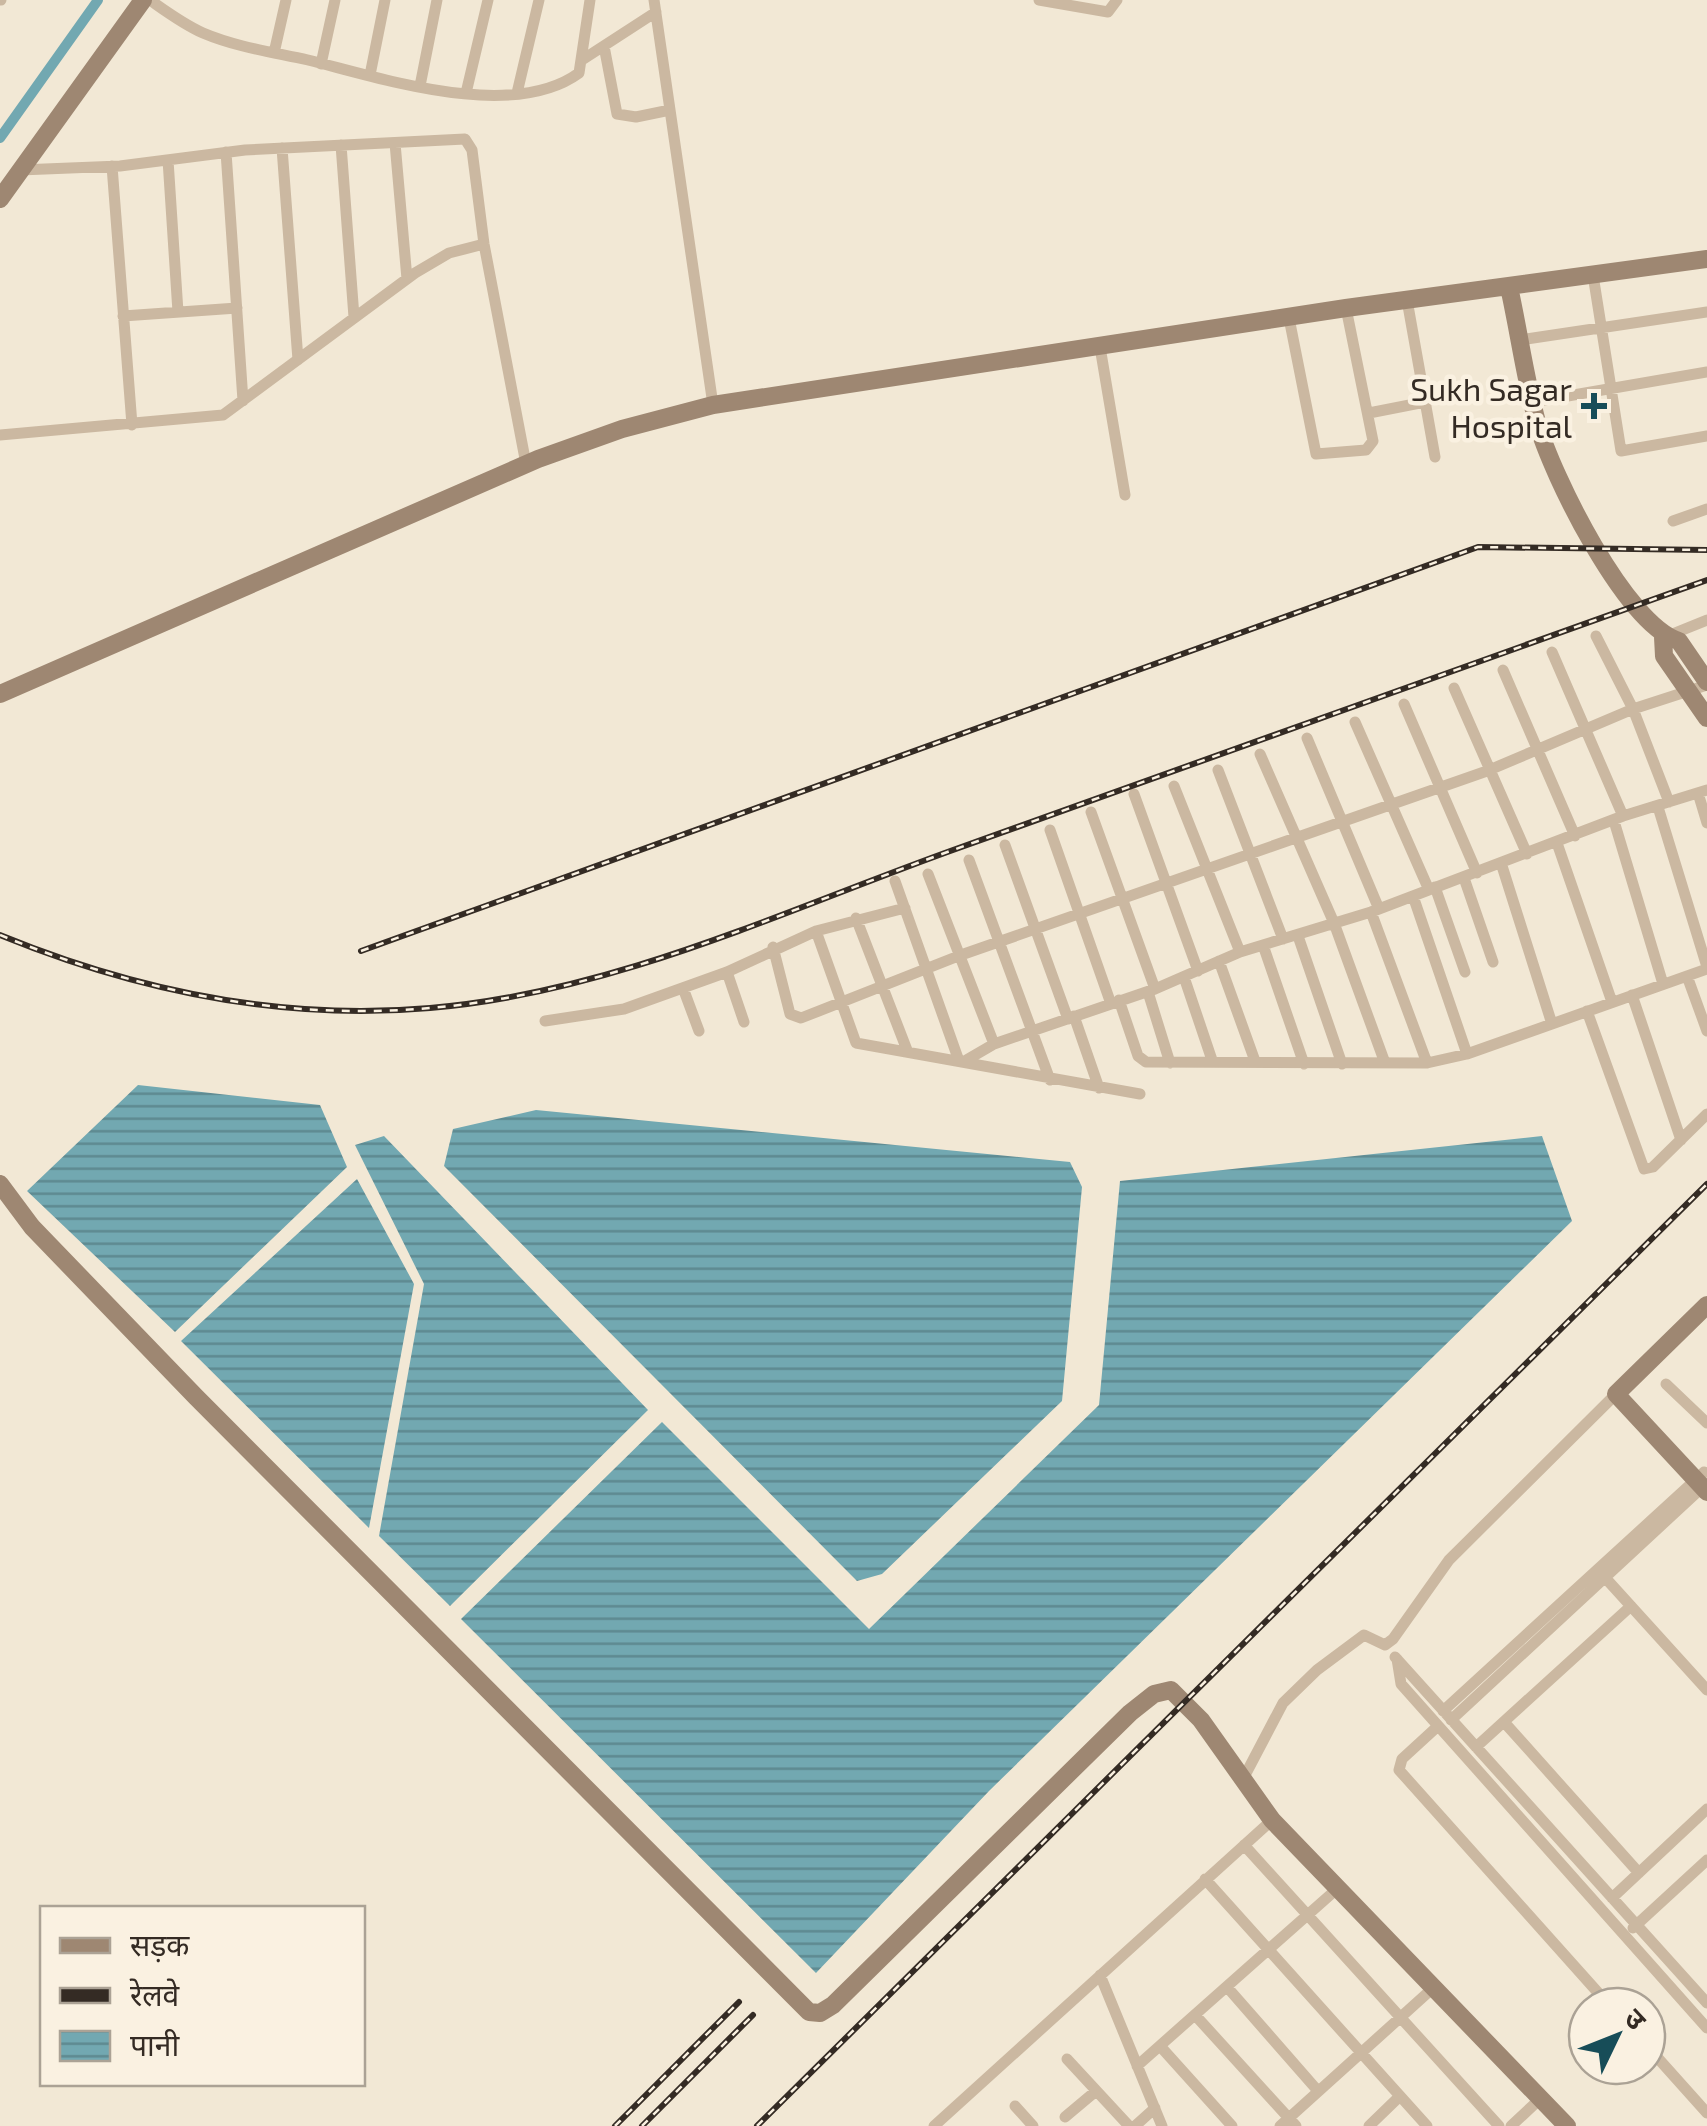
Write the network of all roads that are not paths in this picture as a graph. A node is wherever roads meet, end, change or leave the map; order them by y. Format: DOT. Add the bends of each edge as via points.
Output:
graph roads {
  1 [pos="147,0"];
  2 [pos="286,0"];
  3 [pos="335,0"];
  4 [pos="385,0"];
  5 [pos="437,0"];
  6 [pos="488,0"];
  7 [pos="539,0"];
  8 [pos="590,0"];
  9 [pos="1040,0"];
  10 [pos="1118,0"];
  11 [pos="1061,2"];
  12 [pos="655,6"];
  13 [pos="604,46"];
  14 [pos="274,53"];
  15 [pos="582,60"];
  16 [pos="322,64"];
  17 [pos="370,75"];
  18 [pos="420,86"];
  19 [pos="518,93"];
  20 [pos="466,94"];
  21 [pos="670,110"];
  22 [pos="396,142"];
  23 [pos="341,145"];
  24 [pos="282,148"];
  25 [pos="226,152"];
  26 [pos="168,160"];
  27 [pos="112,166"];
  28 [pos="20,170"];
  29 [pos="0,199"];
  30 [pos="484,244"];
  31 [pos="1707,259"];
  32 [pos="1593,275"];
  33 [pos="407,279"];
  34 [pos="1510,287"];
  35 [pos="1407,300"];
  36 [pos="237,308"];
  37 [pos="1346,308"];
  38 [pos="178,312"];
  39 [pos="1707,312"];
  40 [pos="122,316"];
  41 [pos="354,317"];
  42 [pos="1289,318"];
  43 [pos="1602,328"];
  44 [pos="1520,340"];
  45 [pos="1100,347"];
  46 [pos="298,360"];
  47 [pos="1707,372"];
  48 [pos="1612,389"];
  49 [pos="243,402"];
  50 [pos="1425,402"];
  51 [pos="1533,402"];
  52 [pos="713,405"];
  53 [pos="1368,413"];
  54 [pos="132,425"];
  55 [pos="0,435"];
  56 [pos="1707,436"];
  57 [pos="1436,457"];
  58 [pos="526,464"];
  59 [pos="1125,494"];
  60 [pos="1707,508"];
  61 [pos="1673,521"];
  62 [pos="1707,620"];
  63 [pos="1596,636"];
  64 [pos="1663,637"];
  65 [pos="1552,652"];
  66 [pos="1503,670"];
  67 [pos="1701,686"];
  68 [pos="1454,688"];
  69 [pos="0,694"];
  70 [pos="1404,704"];
  71 [pos="1632,709"];
  72 [pos="1707,718"];
  73 [pos="1355,722"];
  74 [pos="1589,729"];
  75 [pos="1307,738"];
  76 [pos="1536,752"];
  77 [pos="1260,754"];
  78 [pos="1218,770"];
  79 [pos="1487,770"];
  80 [pos="1442,784"];
  81 [pos="1174,786"];
  82 [pos="1702,791"];
  83 [pos="1134,794"];
  84 [pos="1394,802"];
  85 [pos="1663,804"];
  86 [pos="1092,812"];
  87 [pos="1618,819"];
  88 [pos="1707,823"];
  89 [pos="1342,824"];
  90 [pos="1050,830"];
  91 [pos="1575,836"];
  92 [pos="1295,841"];
  93 [pos="1557,844"];
  94 [pos="1005,845"];
  95 [pos="1527,854"];
  96 [pos="1250,857"];
  97 [pos="968,860"];
  98 [pos="1502,866"];
  99 [pos="1206,873"];
  100 [pos="1477,873"];
  101 [pos="928,874"];
  102 [pos="1464,878"];
  103 [pos="894,880"];
  104 [pos="1167,884"];
  105 [pos="1432,888"];
  106 [pos="1413,896"];
  107 [pos="1122,898"];
  108 [pos="905,908"];
  109 [pos="1375,910"];
  110 [pos="1080,914"];
  111 [pos="856,918"];
  112 [pos="1334,924"];
  113 [pos="1036,929"];
  114 [pos="816,931"];
  115 [pos="1298,936"];
  116 [pos="1283,939"];
  117 [pos="998,943"];
  118 [pos="773,947"];
  119 [pos="1264,948"];
  120 [pos="1240,952"];
  121 [pos="961,955"];
  122 [pos="1219,961"];
  123 [pos="1493,962"];
  124 [pos="926,968"];
  125 [pos="1707,968"];
  126 [pos="1198,971"];
  127 [pos="727,972"];
  128 [pos="1465,972"];
  129 [pos="1687,976"];
  130 [pos="1184,977"];
  131 [pos="882,984"];
  132 [pos="1663,984"];
  133 [pos="684,988"];
  134 [pos="1152,990"];
  135 [pos="1632,995"];
  136 [pos="1114,1000"];
  137 [pos="840,1001"];
  138 [pos="1612,1002"];
  139 [pos="1702,1010"];
  140 [pos="1587,1012"];
  141 [pos="1071,1018"];
  142 [pos="545,1021"];
  143 [pos="744,1022"];
  144 [pos="1552,1024"];
  145 [pos="699,1031"];
  146 [pos="1032,1032"];
  147 [pos="1707,1032"];
  148 [pos="994,1044"];
  149 [pos="907,1050"];
  150 [pos="1467,1054"];
  151 [pos="1212,1060"];
  152 [pos="961,1061"];
  153 [pos="1255,1061"];
  154 [pos="1170,1063"];
  155 [pos="1427,1063"];
  156 [pos="1304,1064"];
  157 [pos="1342,1064"];
  158 [pos="1386,1064"];
  159 [pos="1050,1080"];
  160 [pos="1100,1088"];
  161 [pos="1140,1094"];
  162 [pos="1707,1114"];
  163 [pos="1681,1140"];
  164 [pos="0,1184"];
  165 [pos="1707,1306"];
  166 [pos="1707,1321"];
  167 [pos="1666,1384"];
  168 [pos="1624,1395"];
  169 [pos="1707,1422"];
  170 [pos="1704,1481"];
  171 [pos="1601,1573"];
  172 [pos="1631,1606"];
  173 [pos="1385,1645"];
  174 [pos="1397,1659"];
  175 [pos="1707,1690"];
  176 [pos="1447,1715"];
  177 [pos="1504,1722"];
  178 [pos="1438,1726"];
  179 [pos="1476,1748"];
  180 [pos="1242,1781"];
  181 [pos="1707,1809"];
  182 [pos="1272,1820"];
  183 [pos="1244,1845"];
  184 [pos="1707,1861"];
  185 [pos="1639,1873"];
  186 [pos="1205,1879"];
  187 [pos="1338,1888"];
  188 [pos="1612,1898"];
  189 [pos="1307,1916"];
  190 [pos="1636,1925"];
  191 [pos="1625,1936"];
  192 [pos="1268,1950"];
  193 [pos="1100,1974"];
  194 [pos="1592,1986"];
  195 [pos="1227,1987"];
  196 [pos="1434,1988"];
  197 [pos="1707,2003"];
  198 [pos="1195,2015"];
  199 [pos="1400,2017"];
  200 [pos="1707,2028"];
  201 [pos="1160,2046"];
  202 [pos="1361,2052"];
  203 [pos="1067,2059"];
  204 [pos="1138,2066"];
  205 [pos="1667,2068"];
  206 [pos="1096,2091"];
  207 [pos="1318,2091"];
  208 [pos="1400,2096"];
  209 [pos="1540,2098"];
  210 [pos="1015,2106"];
  211 [pos="1155,2108"];
  212 [pos="1707,2113"];
  213 [pos="1065,2117"];
  214 [pos="1288,2124"];
  215 [pos="938,2125"];
  216 [pos="1033,2126"];
  217 [pos="1132,2126"];
  218 [pos="1162,2126"];
  219 [pos="1232,2126"];
  220 [pos="1369,2126"];
  221 [pos="1427,2126"];
  222 [pos="1499,2126"];
  223 [pos="1511,2126"];
  224 [pos="1567,2126"];
  1 -- 14 [label="street" via="199,31"];
  1 -- 28 [label="street"];
  2 -- 14 [label="street"];
  3 -- 16 [label="street"];
  4 -- 17 [label="street"];
  5 -- 18 [label="street"];
  6 -- 20 [label="street"];
  7 -- 19 [label="street"];
  8 -- 15 [label="street"];
  9 -- 11 [label="street"];
  10 -- 11 [label="street" via="1108,12"];
  12 -- 13 [label="street"];
  12 -- 21 [label="street"];
  13 -- 15 [label="street"];
  13 -- 21 [label="street" via="617,114"];
  14 -- 16 [label="street"];
  15 -- 19 [label="street" via="570,79"];
  16 -- 17 [label="street"];
  17 -- 18 [label="street"];
  18 -- 20 [label="street"];
  19 -- 20 [label="street"];
  21 -- 52 [label="street"];
  22 -- 23 [label="street"];
  22 -- 30 [label="street" via="469,141"];
  22 -- 33 [label="street"];
  23 -- 24 [label="street"];
  23 -- 41 [label="street"];
  24 -- 25 [label="street"];
  24 -- 46 [label="street"];
  25 -- 26 [label="street"];
  25 -- 36 [label="street"];
  26 -- 27 [label="street"];
  26 -- 38 [label="street"];
  27 -- 28 [label="street"];
  27 -- 40 [label="street"];
  28 -- 29 [label="street"];
  30 -- 33 [label="street" via="450,252"];
  30 -- 58 [label="street"];
  31 -- 32 [label="street"];
  32 -- 34 [label="street"];
  32 -- 43 [label="street"];
  33 -- 41 [label="street"];
  34 -- 35 [label="street"];
  34 -- 44 [label="street"];
  35 -- 37 [label="street"];
  35 -- 50 [label="street"];
  36 -- 38 [label="street"];
  36 -- 49 [label="street"];
  37 -- 42 [label="street"];
  37 -- 53 [label="street"];
  38 -- 40 [label="street"];
  39 -- 43 [label="street"];
  40 -- 54 [label="street"];
  41 -- 46 [label="street"];
  42 -- 45 [label="street"];
  42 -- 53 [label="street" via="1316,454 1370,449"];
  43 -- 44 [label="street"];
  43 -- 48 [label="street"];
  44 -- 51 [label="street"];
  45 -- 52 [label="street"];
  45 -- 59 [label="street"];
  46 -- 49 [label="street"];
  47 -- 48 [label="street"];
  48 -- 51 [label="street"];
  48 -- 56 [label="street" via="1621,451"];
  49 -- 54 [label="street" via="217,417"];
  50 -- 53 [label="street"];
  50 -- 57 [label="street"];
  51 -- 64 [label="street" via="1588,540"];
  52 -- 58 [label="street"];
  54 -- 55 [label="street"];
  58 -- 69 [label="street"];
  60 -- 61 [label="street"];
  62 -- 64 [label="street"];
  63 -- 71 [label="street"];
  64 -- 67 [label="street" via="1679,642"];
  65 -- 74 [label="street"];
  66 -- 76 [label="street"];
  67 -- 71 [label="street"];
  67 -- 72 [label="street"];
  68 -- 79 [label="street"];
  70 -- 80 [label="street"];
  71 -- 74 [label="street"];
  71 -- 85 [label="street"];
  73 -- 84 [label="street"];
  74 -- 76 [label="street"];
  74 -- 87 [label="street"];
  75 -- 89 [label="street"];
  76 -- 79 [label="street"];
  76 -- 91 [label="street"];
  77 -- 92 [label="street"];
  78 -- 96 [label="street"];
  79 -- 80 [label="street"];
  79 -- 95 [label="street"];
  80 -- 84 [label="street"];
  80 -- 100 [label="street"];
  81 -- 99 [label="street"];
  82 -- 85 [label="street"];
  82 -- 88 [label="street"];
  83 -- 104 [label="street"];
  84 -- 89 [label="street"];
  84 -- 105 [label="street"];
  85 -- 87 [label="street"];
  85 -- 125 [label="street"];
  86 -- 107 [label="street"];
  87 -- 91 [label="street"];
  87 -- 132 [label="street"];
  89 -- 92 [label="street"];
  89 -- 109 [label="street"];
  90 -- 110 [label="street"];
  91 -- 93 [label="street"];
  92 -- 96 [label="street"];
  92 -- 112 [label="street"];
  93 -- 95 [label="street"];
  93 -- 138 [label="street"];
  94 -- 113 [label="street"];
  95 -- 98 [label="street"];
  96 -- 99 [label="street"];
  96 -- 116 [label="street"];
  97 -- 117 [label="street"];
  98 -- 100 [label="street"];
  98 -- 144 [label="street"];
  99 -- 104 [label="street"];
  99 -- 120 [label="street"];
  100 -- 102 [label="street"];
  101 -- 121 [label="street"];
  102 -- 105 [label="street"];
  102 -- 123 [label="street"];
  103 -- 108 [label="street"];
  104 -- 107 [label="street"];
  104 -- 126 [label="street"];
  105 -- 106 [label="street"];
  105 -- 128 [label="street"];
  106 -- 109 [label="street"];
  106 -- 150 [label="street"];
  107 -- 110 [label="street"];
  107 -- 134 [label="street"];
  108 -- 111 [label="street"];
  108 -- 124 [label="street"];
  109 -- 112 [label="street"];
  109 -- 155 [label="street"];
  110 -- 113 [label="street"];
  110 -- 136 [label="street"];
  111 -- 114 [label="street"];
  111 -- 131 [label="street"];
  112 -- 115 [label="street"];
  112 -- 158 [label="street"];
  113 -- 117 [label="street"];
  113 -- 141 [label="street"];
  114 -- 118 [label="street"];
  114 -- 137 [label="street"];
  115 -- 116 [label="street"];
  115 -- 157 [label="street"];
  116 -- 119 [label="street"];
  117 -- 121 [label="street"];
  117 -- 146 [label="street"];
  118 -- 127 [label="street"];
  118 -- 137 [label="street" via="792,1017"];
  119 -- 120 [label="street"];
  119 -- 156 [label="street"];
  120 -- 122 [label="street"];
  121 -- 124 [label="street"];
  121 -- 148 [label="street"];
  122 -- 126 [label="street"];
  122 -- 153 [label="street"];
  124 -- 131 [label="street"];
  124 -- 152 [label="street"];
  125 -- 129 [label="street"];
  126 -- 130 [label="street"];
  127 -- 133 [label="street"];
  127 -- 143 [label="street"];
  129 -- 132 [label="street"];
  129 -- 139 [label="street"];
  130 -- 134 [label="street"];
  130 -- 151 [label="street"];
  131 -- 137 [label="street"];
  131 -- 149 [label="street"];
  132 -- 135 [label="street"];
  133 -- 142 [label="street" via="614,1012"];
  133 -- 145 [label="street"];
  134 -- 136 [label="street"];
  134 -- 154 [label="street"];
  135 -- 138 [label="street"];
  135 -- 163 [label="street"];
  136 -- 141 [label="street"];
  136 -- 154 [label="street" via="1140,1059"];
  137 -- 149 [label="street" via="856,1043"];
  138 -- 140 [label="street"];
  139 -- 147 [label="street"];
  140 -- 144 [label="street"];
  140 -- 163 [label="street" via="1640,1165 1653,1167"];
  141 -- 146 [label="street"];
  141 -- 160 [label="street"];
  144 -- 150 [label="street"];
  146 -- 148 [label="street"];
  146 -- 159 [label="street"];
  148 -- 152 [label="street"];
  149 -- 152 [label="street"];
  150 -- 155 [label="street"];
  151 -- 153 [label="street"];
  151 -- 154 [label="street"];
  152 -- 159 [label="street"];
  153 -- 156 [label="street"];
  155 -- 158 [label="street"];
  156 -- 157 [label="street"];
  157 -- 158 [label="street"];
  159 -- 160 [label="street"];
  160 -- 161 [label="street"];
  162 -- 163 [label="street"];
  164 -- 180 [label="street" via="32,1227 196,1397 808,2012 833,2005 1154,1694 1180,1695"];
  165 -- 168 [label="street"];
  166 -- 168 [label="street"];
  167 -- 169 [label="street"];
  168 -- 170 [label="street"];
  168 -- 173 [label="street" via="1449,1560"];
  170 -- 171 [label="street"];
  171 -- 172 [label="street"];
  171 -- 176 [label="street"];
  172 -- 175 [label="street"];
  172 -- 177 [label="street"];
  173 -- 174 [label="street"];
  173 -- 180 [label="street" via="1364,1636 1296,1688"];
  174 -- 176 [label="street"];
  174 -- 178 [label="street" via="1402,1684"];
  176 -- 179 [label="street"];
  177 -- 179 [label="street"];
  177 -- 185 [label="street"];
  178 -- 191 [label="street"];
  178 -- 194 [label="street" via="1398,1770"];
  179 -- 188 [label="street"];
  180 -- 182 [label="street"];
  181 -- 185 [label="street"];
  182 -- 183 [label="street"];
  182 -- 187 [label="street"];
  183 -- 186 [label="street"];
  183 -- 189 [label="street"];
  184 -- 190 [label="street"];
  185 -- 188 [label="street"];
  186 -- 192 [label="street"];
  186 -- 193 [label="street"];
  187 -- 189 [label="street"];
  187 -- 196 [label="street"];
  188 -- 190 [label="street"];
  189 -- 192 [label="street"];
  189 -- 199 [label="street"];
  190 -- 191 [label="street"];
  190 -- 197 [label="street"];
  191 -- 200 [label="street"];
  192 -- 195 [label="street"];
  192 -- 202 [label="street"];
  193 -- 204 [label="street"];
  193 -- 215 [label="street"];
  195 -- 198 [label="street"];
  195 -- 207 [label="street"];
  196 -- 199 [label="street"];
  196 -- 209 [label="street"];
  198 -- 201 [label="street"];
  198 -- 214 [label="street"];
  199 -- 202 [label="street"];
  199 -- 222 [label="street"];
  201 -- 204 [label="street"];
  201 -- 219 [label="street"];
  202 -- 207 [label="street"];
  202 -- 208 [label="street"];
  203 -- 206 [label="street"];
  204 -- 211 [label="street"];
  205 -- 212 [label="street"];
  206 -- 213 [label="street"];
  206 -- 217 [label="street"];
  207 -- 214 [label="street"];
  208 -- 220 [label="street"];
  208 -- 221 [label="street"];
  209 -- 223 [label="street"];
  209 -- 224 [label="street"];
  210 -- 216 [label="street"];
  211 -- 217 [label="street"];
  211 -- 218 [label="street"];
}
